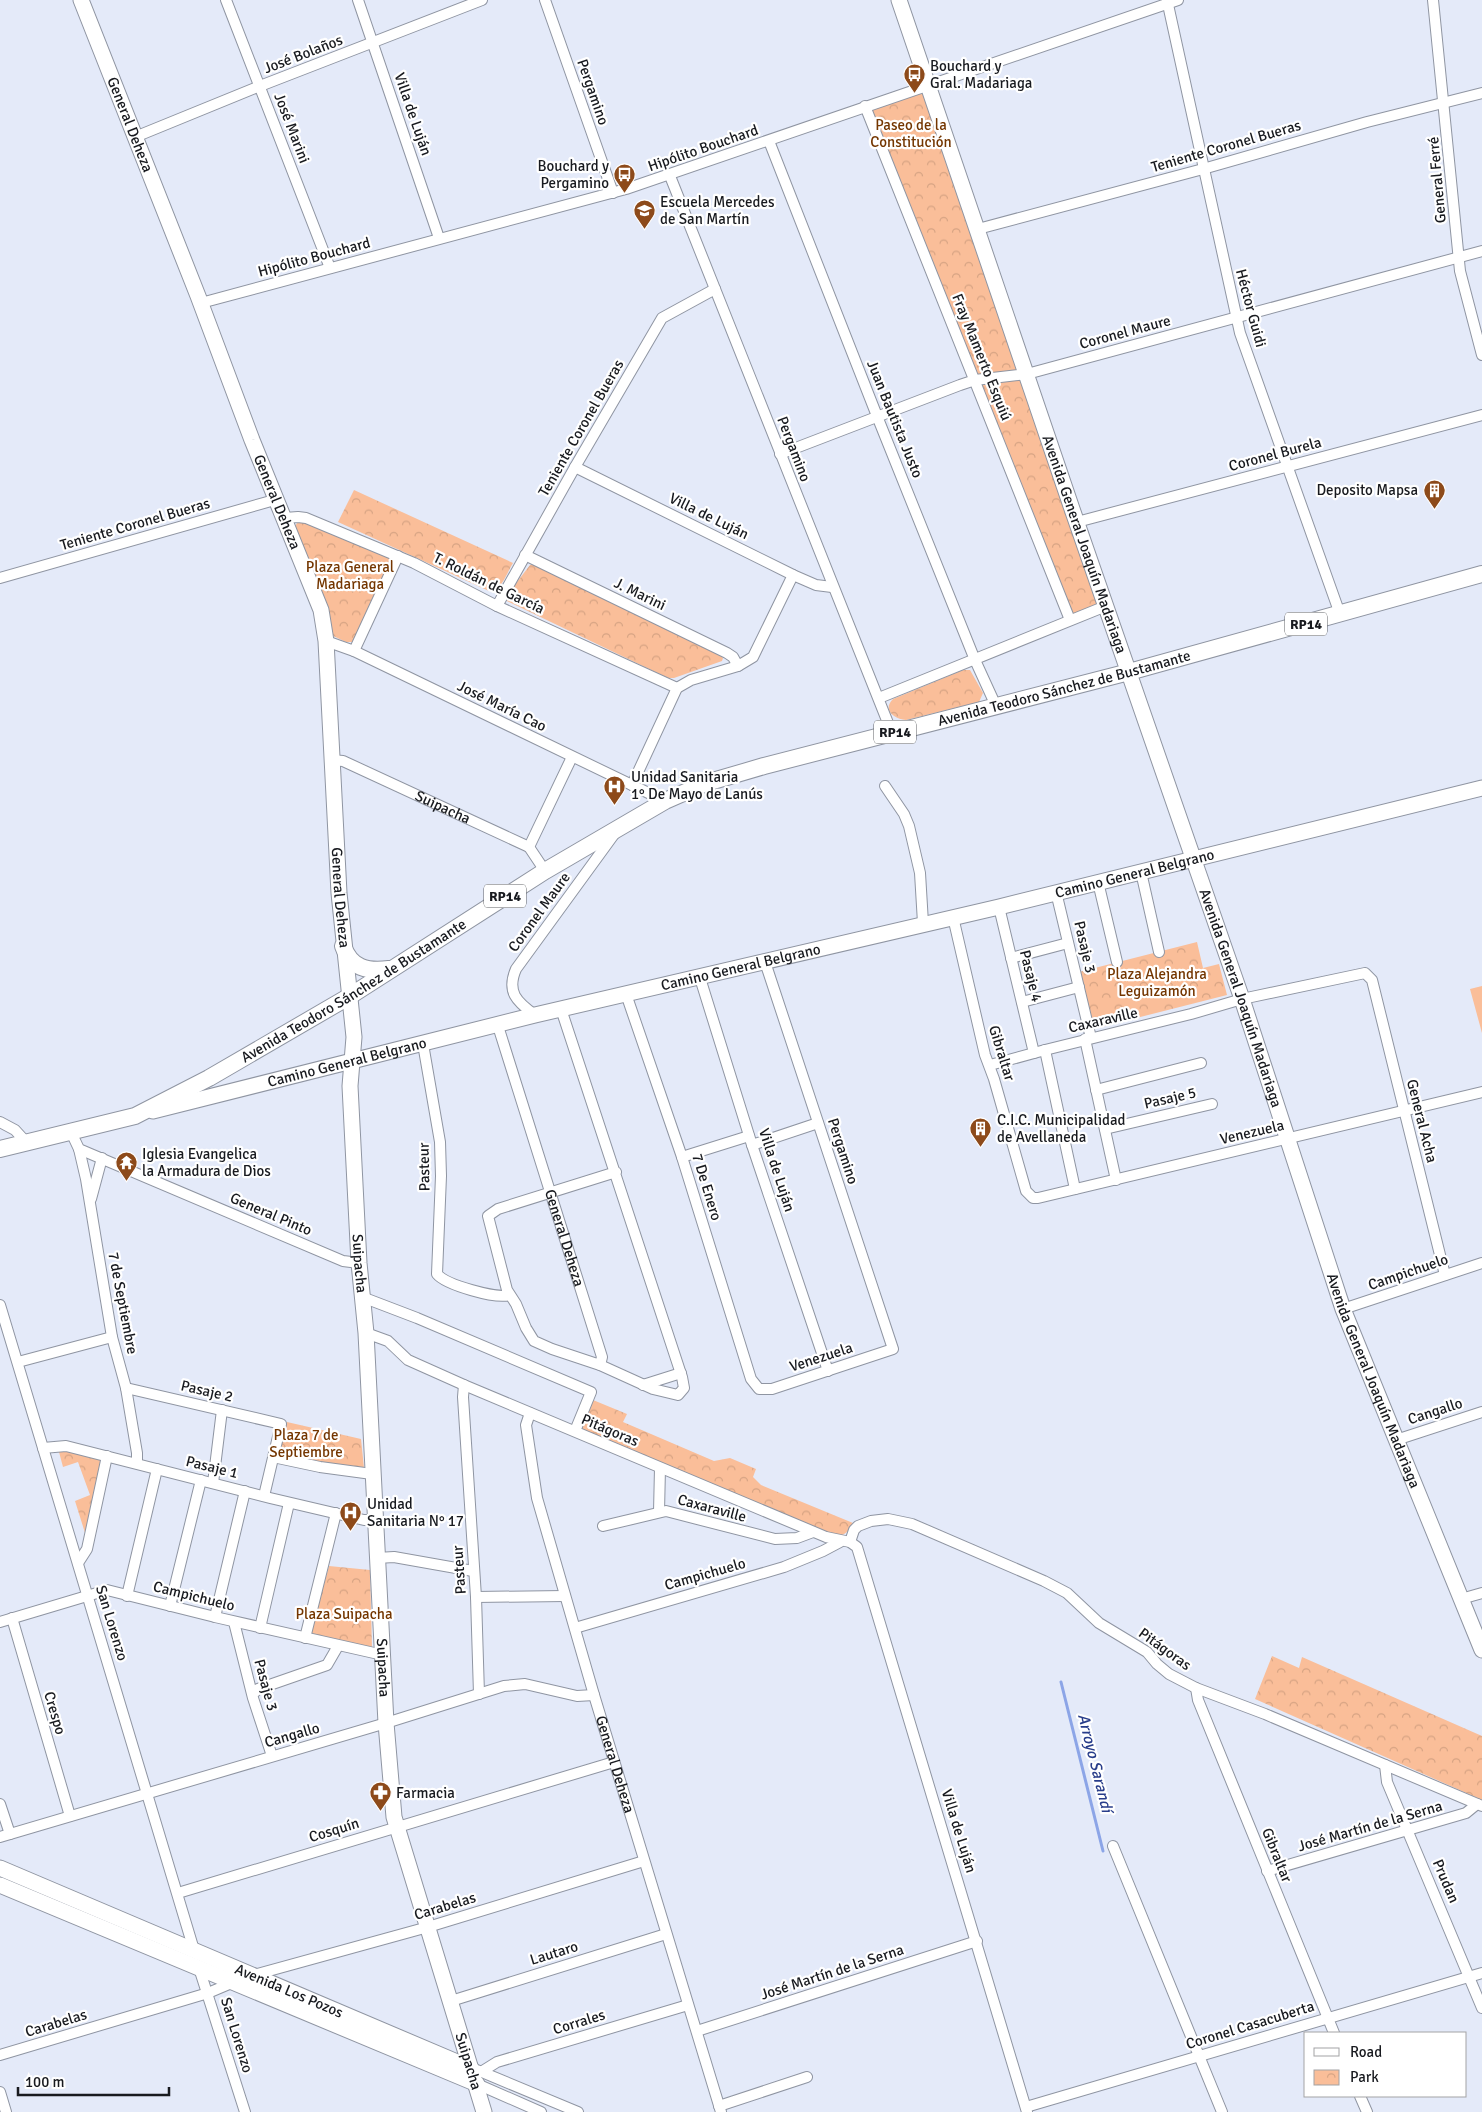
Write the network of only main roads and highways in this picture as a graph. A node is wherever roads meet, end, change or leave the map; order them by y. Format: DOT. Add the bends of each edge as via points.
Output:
graph roads {
  1 [pos="1482,574"];
  2 [pos="343,946"];
  3 [pos="389,969"];
  4 [pos="135,1116"];
  5 [pos="0,1149"];
  1 -- 3 [label="main road, Avenida Teodoro Sánchez de Bustamante / RP14" via="1129,672 728,776 665,801 545,871"];
  2 -- 3 [label="main road" via="358,966 372,971"];
  3 -- 4 [label="main road, Avenida Teodoro Sánchez de Bustamante / RP14" via="350,996 209,1078"];
  4 -- 5 [label="main road, Camino General Belgrano / RP14"];
}
